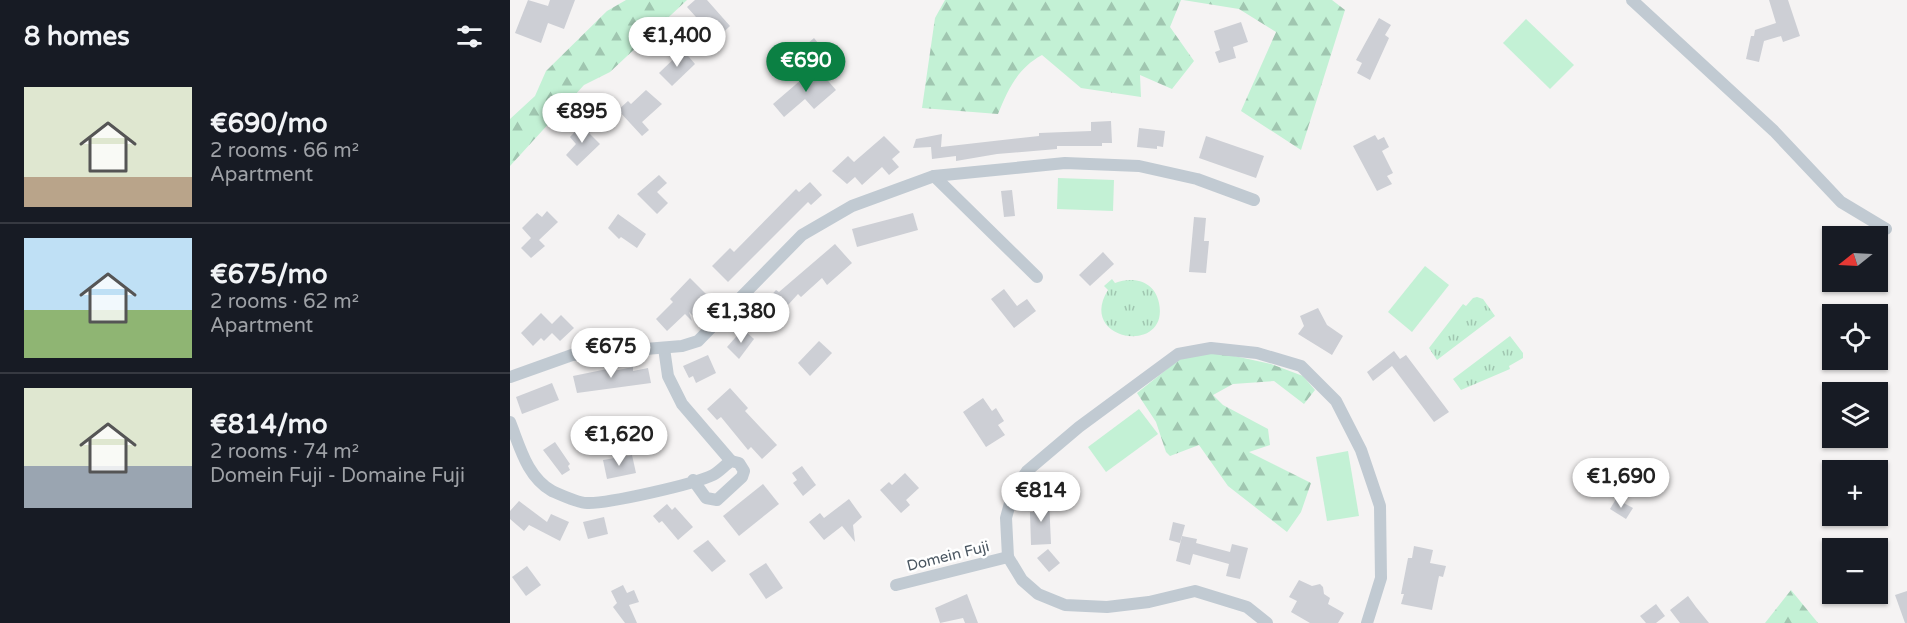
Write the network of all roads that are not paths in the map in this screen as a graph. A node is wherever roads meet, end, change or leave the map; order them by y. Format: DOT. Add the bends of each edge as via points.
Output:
graph roads {
  1 [pos="1632,0"];
  2 [pos="934,176"];
  3 [pos="1254,200"];
  4 [pos="1881,226"];
  5 [pos="1038,277"];
  6 [pos="664,348"];
  7 [pos="510,376"];
  8 [pos="510,422"];
  9 [pos="730,460"];
  10 [pos="693,480"];
  11 [pos="1008,557"];
  12 [pos="896,585"];
  13 [pos="1267,623"];
  14 [pos="1367,623"];
  1 -- 4 [label="street" via="1774,131 1841,202"];
  2 -- 3 [label="street" via="1065,164 1139,166 1197,179"];
  2 -- 5 [label="street"];
  2 -- 6 [label="street" via="852,206 807,232 705,336 690,344"];
  6 -- 7 [label="street" via="572,355"];
  6 -- 9 [label="street" via="668,376 682,404"];
  8 -- 10 [label="street" via="528,469 551,490 586,504"];
  9 -- 10 [label="street" via="712,475"];
  9 -- 10 [label="street" via="742,467 742,477 717,500 706,498"];
  11 -- 12 [label="street, Domein Fuji"];
  11 -- 13 [label="street" via="1022,580 1038,594 1065,605 1107,607 1195,591 1247,607"];
  11 -- 14 [label="street" via="1006,518 1012,492 1027,471 1079,427 1178,354 1211,348 1257,353 1301,366 1336,400 1361,450 1380,506 1381,578"];
}
